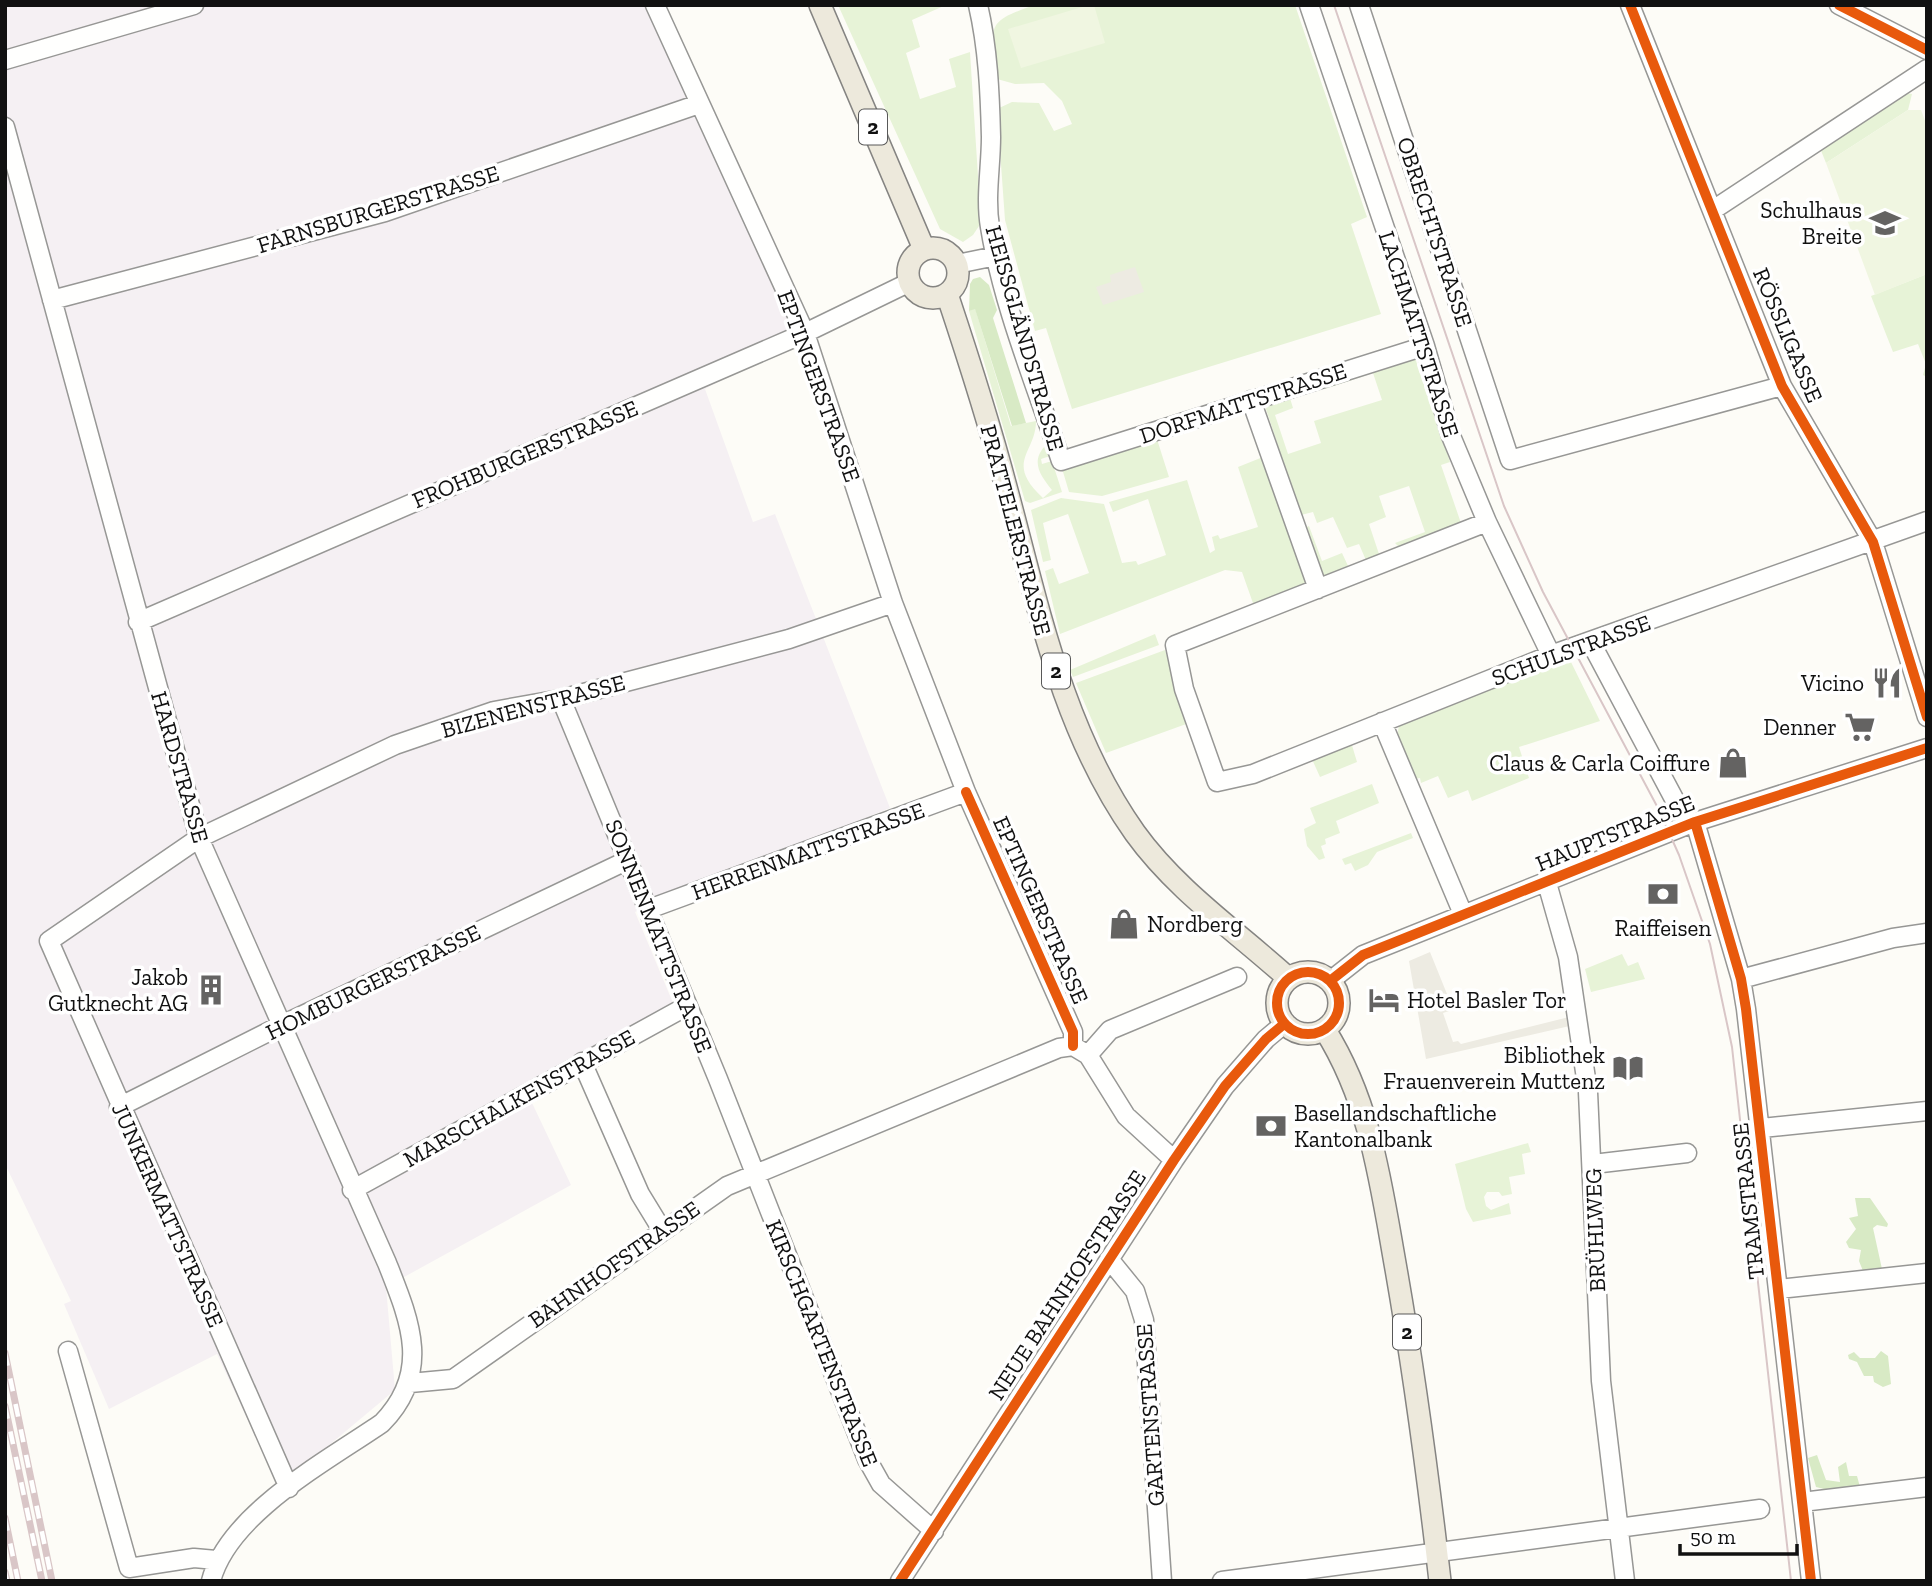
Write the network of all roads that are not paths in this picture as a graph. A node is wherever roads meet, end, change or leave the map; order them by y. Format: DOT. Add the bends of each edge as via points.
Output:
graph roads {
  1 [pos="194,5"];
  2 [pos="655,5"];
  3 [pos="820,5"];
  4 [pos="1309,5"];
  5 [pos="1359,5"];
  6 [pos="1630,5"];
  7 [pos="1839,5"];
  8 [pos="982,6"];
  9 [pos="1927,50"];
  10 [pos="5,60"];
  11 [pos="1927,69"];
  12 [pos="699,104"];
  13 [pos="5,127"];
  14 [pos="1713,210"];
  15 [pos="925,249"];
  16 [pos="996,256"];
  17 [pos="957,264"];
  18 [pos="910,282"];
  19 [pos="947,294"];
  20 [pos="52,300"];
  21 [pos="805,333"];
  22 [pos="1425,346"];
  23 [pos="1782,386"];
  24 [pos="1251,400"];
  25 [pos="1061,461"];
  26 [pos="1927,521"];
  27 [pos="1487,522"];
  28 [pos="1873,542"];
  29 [pos="1318,589"];
  30 [pos="893,603"];
  31 [pos="138,622"];
  32 [pos="1590,641"];
  33 [pos="1551,655"];
  34 [pos="561,699"];
  35 [pos="1927,717"];
  36 [pos="1382,722"];
  37 [pos="1927,748"];
  38 [pos="966,792"];
  39 [pos="1692,824"];
  40 [pos="199,838"];
  41 [pos="628,860"];
  42 [pos="1547,883"];
  43 [pos="649,909"];
  44 [pos="1463,914"];
  45 [pos="1927,933"];
  46 [pos="49,941"];
  47 [pos="1237,977"];
  48 [pos="1288,978"];
  49 [pos="1741,979"];
  50 [pos="1330,981"];
  51 [pos="687,1006"];
  52 [pos="1284,1024"];
  53 [pos="280,1026"];
  54 [pos="1325,1030"];
  55 [pos="1080,1051"];
  56 [pos="582,1062"];
  57 [pos="120,1107"];
  58 [pos="1927,1111"];
  59 [pos="1762,1128"];
  60 [pos="1687,1153"];
  61 [pos="1174,1160"];
  62 [pos="1593,1164"];
  63 [pos="754,1174"];
  64 [pos="352,1190"];
  65 [pos="662,1230"];
  66 [pos="1109,1259"];
  67 [pos="1927,1273"];
  68 [pos="1779,1289"];
  69 [pos="68,1351"];
  70 [pos="410,1383"];
  71 [pos="1927,1487"];
  72 [pos="289,1488"];
  73 [pos="1802,1502"];
  74 [pos="1760,1509"];
  75 [pos="1619,1528"];
  76 [pos="934,1531"];
  77 [pos="1437,1554"];
  78 [pos="216,1560"];
  79 [pos="211,1581"];
  80 [pos="900,1581"];
  81 [pos="1162,1581"];
  82 [pos="1222,1581"];
  83 [pos="1440,1581"];
  84 [pos="1625,1581"];
  85 [pos="1811,1581"];
  1 -- 10 [label="street"];
  2 -- 12 [label="street, EPTINGERSTRASSE"];
  3 -- 15 [label="main road, 2"];
  4 -- 22 [label="street, LACHMATTSTRASSE"];
  5 -- 23 [label="street, OBRECHTSTRASSE" via="1510,460"];
  6 -- 14 [label="street, RÖSSLIGASSE"];
  7 -- 9 [label="street"];
  8 -- 16 [label="street, HEISSGLÄNDSTRASSE" via="991,138 988,200"];
  11 -- 14 [label="street"];
  12 -- 20 [label="street, FARNSBURGERSTRASSE" via="385,212"];
  12 -- 21 [label="street, EPTINGERSTRASSE"];
  13 -- 20 [label="street, HARDSTRASSE"];
  14 -- 23 [label="street, RÖSSLIGASSE"];
  15 -- 17 [label="main road" via="947,252"];
  15 -- 18 [label="main road" via="912,259"];
  16 -- 17 [label="street"];
  16 -- 25 [label="street, HEISSGLÄNDSTRASSE"];
  17 -- 19 [label="main road" via="957,281"];
  18 -- 19 [label="main road" via="926,297"];
  18 -- 21 [label="street, FROHBURGERSTRASSE"];
  19 -- 48 [label="main road, PRATTELERSTRASSE / 2" via="1006,484 1054,667 1076,725 1134,832 1172,879"];
  20 -- 31 [label="street, HARDSTRASSE"];
  21 -- 30 [label="street, EPTINGERSTRASSE"];
  21 -- 31 [label="street, FROHBURGERSTRASSE"];
  22 -- 24 [label="street, DORFMATTSTRASSE"];
  22 -- 27 [label="street, LACHMATTSTRASSE" via="1451,436"];
  23 -- 28 [label="street, RÖSSLIGASSE"];
  24 -- 25 [label="street, DORFMATTSTRASSE"];
  24 -- 29 [label="street"];
  26 -- 28 [label="street, SCHULSTRASSE"];
  27 -- 29 [label="street"];
  27 -- 33 [label="street, LACHMATTSTRASSE"];
  28 -- 32 [label="street, SCHULSTRASSE"];
  28 -- 35 [label="street, RÖSSLIGASSE"];
  29 -- 36 [label="street, SCHULSTRASSE" via="1175,645 1184,689 1217,782 1253,774"];
  30 -- 34 [label="street, BIZENENSTRASSE" via="789,639"];
  30 -- 38 [label="street, EPTINGERSTRASSE"];
  31 -- 40 [label="street, HARDSTRASSE"];
  32 -- 33 [label="street, SCHULSTRASSE"];
  32 -- 39 [label="street, TRAMSTRASSE"];
  33 -- 36 [label="street, SCHULSTRASSE"];
  34 -- 40 [label="street, BIZENENSTRASSE" via="494,711 395,745"];
  34 -- 41 [label="street, SONNENMATTSTRASSE"];
  36 -- 44 [label="street"];
  37 -- 39 [label="street, HAUPTSTRASSE"];
  38 -- 43 [label="street, HERRENMATTSTRASSE"];
  38 -- 55 [label="street, EPTINGERSTRASSE"];
  39 -- 42 [label="street, HAUPTSTRASSE"];
  39 -- 49 [label="street, TRAMSTRASSE"];
  40 -- 46 [label="street, BIZENENSTRASSE"];
  40 -- 53 [label="street, HARDSTRASSE"];
  41 -- 43 [label="street, SONNENMATTSTRASSE"];
  41 -- 53 [label="street, HOMBURGERSTRASSE"];
  42 -- 44 [label="street, HAUPTSTRASSE"];
  42 -- 62 [label="street, BRÜHLWEG" via="1570,970 1588,1092"];
  43 -- 51 [label="street, SONNENMATTSTRASSE"];
  44 -- 50 [label="street, HAUPTSTRASSE" via="1363,955"];
  45 -- 49 [label="street"];
  46 -- 57 [label="street, JUNKERMATTSTRASSE"];
  47 -- 55 [label="street" via="1110,1030"];
  48 -- 50 [label="main road" via="1314,972"];
  48 -- 52 [label="main road" via="1276,1005"];
  49 -- 59 [label="street, TRAMSTRASSE"];
  50 -- 54 [label="main road" via="1339,1006"];
  51 -- 56 [label="street, MARSCHALKENSTRASSE"];
  51 -- 63 [label="street, SONNENMATTSTRASSE"];
  52 -- 54 [label="main road" via="1308,1035"];
  52 -- 61 [label="street, NEUE BAHNHOFSTRASSE" via="1225,1086"];
  53 -- 57 [label="street, HOMBURGERSTRASSE"];
  53 -- 64 [label="street, HARDSTRASSE"];
  54 -- 77 [label="main road, 2" via="1365,1112 1376,1154 1420,1404"];
  55 -- 61 [label="street" via="1126,1116"];
  55 -- 63 [label="street, BAHNHOFSTRASSE" via="1059,1048"];
  56 -- 64 [label="street, MARSCHALKENSTRASSE"];
  56 -- 65 [label="street" via="640,1195"];
  57 -- 72 [label="street, JUNKERMATTSTRASSE"];
  58 -- 59 [label="street"];
  59 -- 68 [label="street, TRAMSTRASSE"];
  60 -- 62 [label="street"];
  61 -- 66 [label="street, NEUE BAHNHOFSTRASSE"];
  62 -- 75 [label="street, BRÜHLWEG" via="1601,1381"];
  63 -- 65 [label="street, BAHNHOFSTRASSE" via="727,1186"];
  63 -- 76 [label="street, KIRSCHGARTENSTRASSE" via="867,1459 881,1484"];
  64 -- 70 [label="street, HARDSTRASSE" via="405,1308 412,1336"];
  65 -- 70 [label="street, BAHNHOFSTRASSE" via="453,1378"];
  66 -- 76 [label="street, NEUE BAHNHOFSTRASSE"];
  66 -- 81 [label="street, GARTENSTRASSE" via="1135,1291 1144,1321"];
  67 -- 68 [label="street"];
  68 -- 73 [label="street, TRAMSTRASSE"];
  69 -- 78 [label="street" via="129,1568 194,1558"];
  70 -- 72 [label="street" via="398,1407 382,1423"];
  71 -- 73 [label="street"];
  72 -- 78 [label="street" via="246,1522"];
  73 -- 85 [label="street, TRAMSTRASSE"];
  74 -- 75 [label="street"];
  75 -- 77 [label="street"];
  75 -- 84 [label="street, BRÜHLWEG"];
  76 -- 80 [label="street, NEUE BAHNHOFSTRASSE"];
  77 -- 82 [label="street"];
  77 -- 83 [label="main road, 2"];
  78 -- 79 [label="street"];
}
